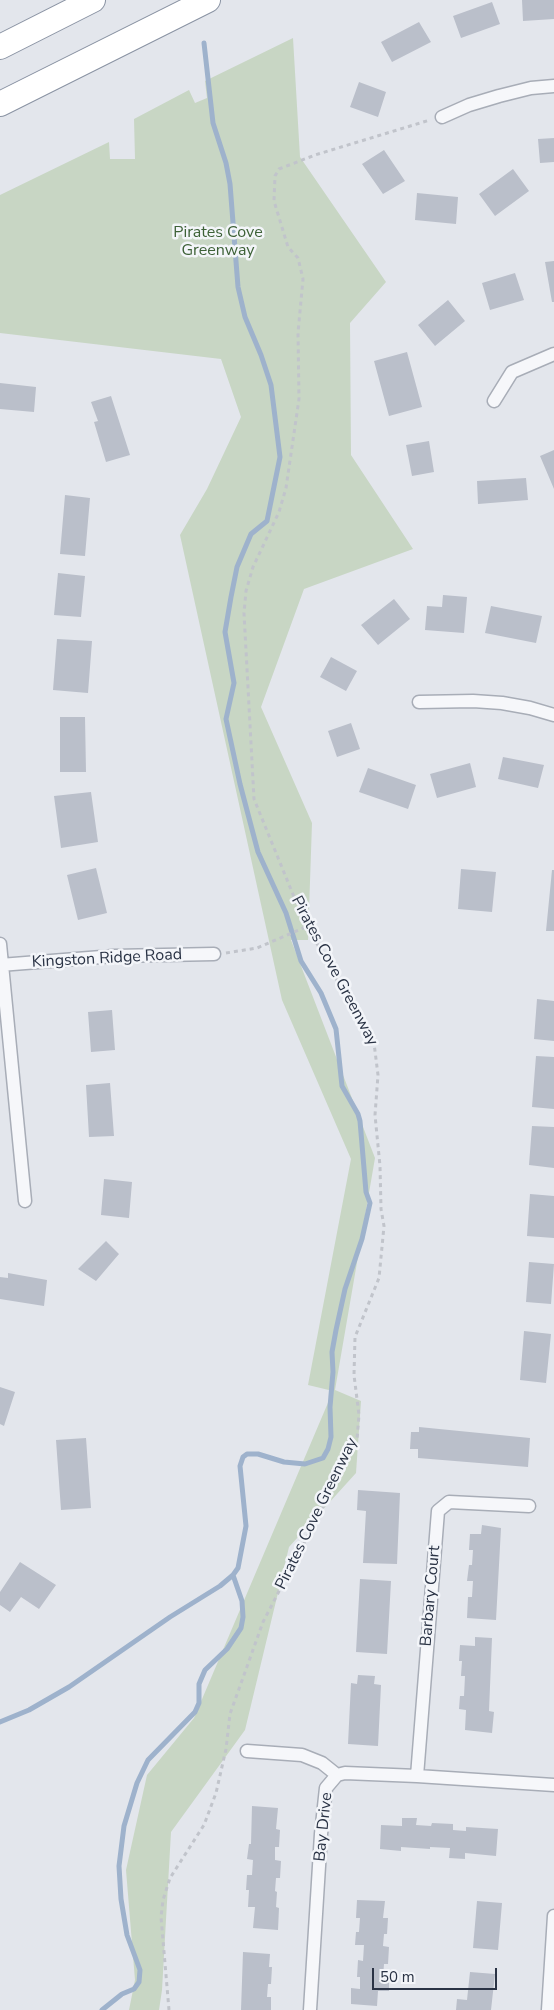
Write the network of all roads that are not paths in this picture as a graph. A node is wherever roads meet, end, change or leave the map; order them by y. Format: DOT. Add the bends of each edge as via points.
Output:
graph roads {
  1 [pos="93,0"];
  2 [pos="208,0"];
  3 [pos="0,47"];
  4 [pos="554,86"];
  5 [pos="0,104"];
  6 [pos="442,116"];
  7 [pos="554,354"];
  8 [pos="494,401"];
  9 [pos="420,702"];
  10 [pos="554,715"];
  11 [pos="0,944"];
  12 [pos="214,954"];
  13 [pos="1,965"];
  14 [pos="25,1201"];
  15 [pos="529,1506"];
  16 [pos="247,1750"];
  17 [pos="337,1775"];
  18 [pos="417,1776"];
  19 [pos="554,1785"];
  20 [pos="554,1916"];
  21 [pos="310,2010"];
  22 [pos="548,2010"];
  1 -- 3 [label="highway"];
  2 -- 5 [label="highway"];
  4 -- 6 [label="street" via="499,96"];
  7 -- 8 [label="street" via="512,372"];
  9 -- 10 [label="street" via="502,703"];
  11 -- 13 [label="street"];
  12 -- 13 [label="street, Kingston Ridge Road" via="114,956"];
  13 -- 14 [label="street"];
  15 -- 18 [label="street, Barbary Court" via="449,1502 438,1510"];
  16 -- 17 [label="street" via="302,1755 322,1763"];
  17 -- 18 [label="street, Bay Drive"];
  17 -- 21 [label="street, Bay Drive" via="326,1788"];
  18 -- 19 [label="street, Bay Drive"];
  20 -- 22 [label="street"];
}
